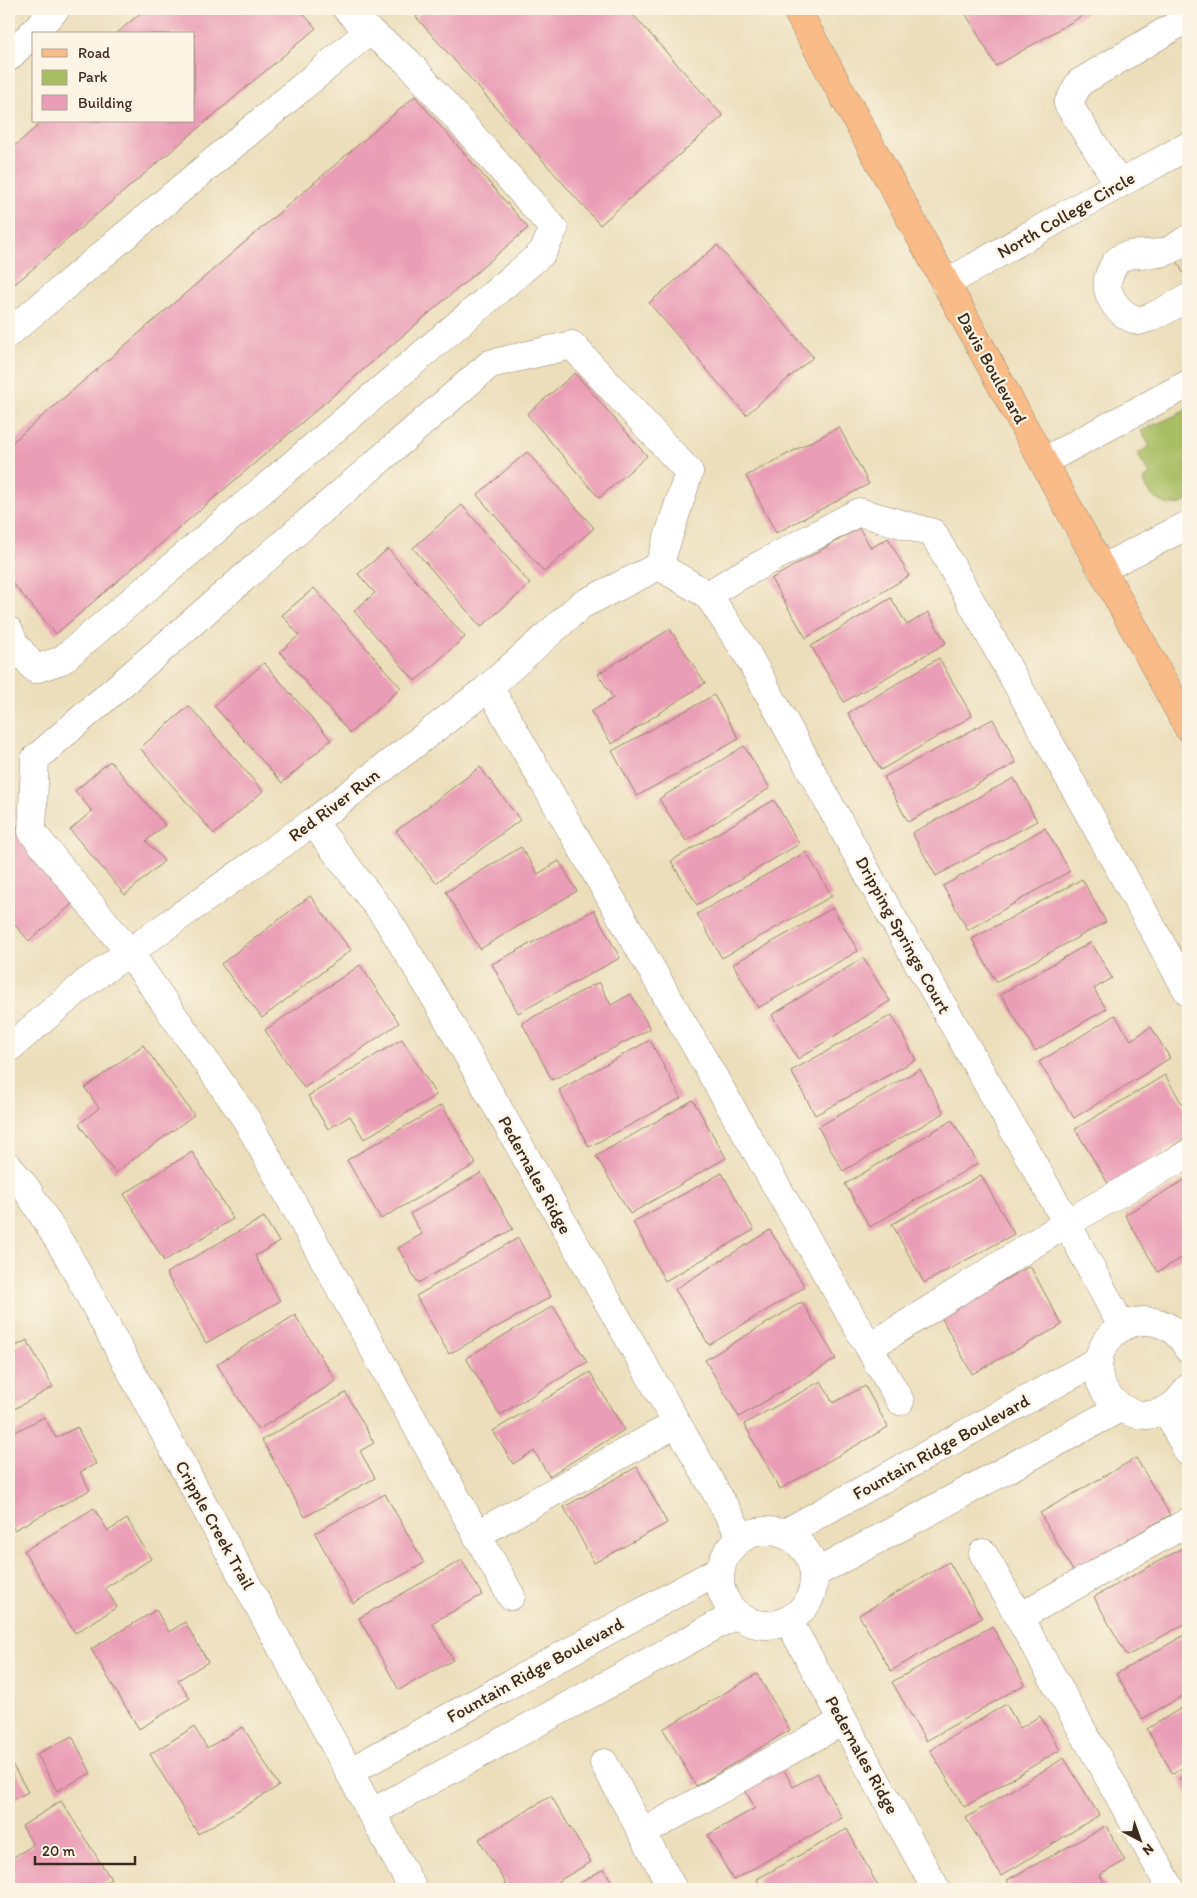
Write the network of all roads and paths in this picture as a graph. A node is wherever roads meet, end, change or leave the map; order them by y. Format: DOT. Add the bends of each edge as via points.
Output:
graph roads {
  1 [pos="56,9"];
  2 [pos="347,9"];
  3 [pos="796,9"];
  4 [pos="1188,18"];
  5 [pos="369,31"];
  6 [pos="33,32"];
  7 [pos="32,34"];
  8 [pos="9,57"];
  9 [pos="1188,146"];
  10 [pos="1119,184"];
  11 [pos="1188,220"];
  12 [pos="1188,239"];
  13 [pos="1127,254"];
  14 [pos="945,284"];
  15 [pos="1188,298"];
  16 [pos="9,333"];
  17 [pos="1188,384"];
  18 [pos="1044,461"];
  19 [pos="1188,525"];
  20 [pos="659,566"];
  21 [pos="1101,569"];
  22 [pos="708,595"];
  23 [pos="9,631"];
  24 [pos="489,687"];
  25 [pos="1188,728"];
  26 [pos="313,822"];
  27 [pos="129,952"];
  28 [pos="1188,992"];
  29 [pos="9,1048"];
  30 [pos="1188,1154"];
  31 [pos="9,1167"];
  32 [pos="1067,1224"];
  33 [pos="1188,1312"];
  34 [pos="1164,1325"];
  35 [pos="1122,1327"];
  36 [pos="870,1347"];
  37 [pos="1188,1349"];
  38 [pos="1099,1360"];
  39 [pos="1188,1388"];
  40 [pos="900,1401"];
  41 [pos="1120,1408"];
  42 [pos="1166,1410"];
  43 [pos="676,1424"];
  44 [pos="1188,1452"];
  45 [pos="1188,1522"];
  46 [pos="783,1534"];
  47 [pos="476,1535"];
  48 [pos="742,1538"];
  49 [pos="983,1553"];
  50 [pos="721,1569"];
  51 [pos="814,1574"];
  52 [pos="511,1596"];
  53 [pos="737,1614"];
  54 [pos="1019,1617"];
  55 [pos="788,1620"];
  56 [pos="843,1721"];
  57 [pos="604,1763"];
  58 [pos="349,1772"];
  59 [pos="371,1813"];
  60 [pos="642,1833"];
  61 [pos="413,1889"];
  62 [pos="673,1889"];
  63 [pos="936,1889"];
  64 [pos="1171,1889"];
  1 -- 6 [label="street"];
  2 -- 5 [label="street"];
  3 -- 14 [label="main road, Davis Boulevard"];
  4 -- 10 [label="street" via="1079,83 1068,104"];
  5 -- 16 [label="street"];
  5 -- 23 [label="street" via="407,61 554,229 542,253 62,660 35,669"];
  7 -- 8 [label="street"];
  9 -- 10 [label="street, North College Circle"];
  10 -- 14 [label="street, North College Circle"];
  11 -- 13 [label="street"];
  12 -- 13 [label="street" via="1165,252"];
  13 -- 15 [label="street" via="1112,267 1106,285 1121,313 1138,321"];
  14 -- 18 [label="main road, Davis Boulevard"];
  17 -- 18 [label="street"];
  18 -- 21 [label="main road, Davis Boulevard"];
  19 -- 21 [label="street"];
  20 -- 22 [label="street, Dripping Springs Court"];
  20 -- 24 [label="street, Red River Run" via="581,605"];
  20 -- 27 [label="street" via="689,472 572,345 490,364 35,759 32,832"];
  21 -- 25 [label="main road, Davis Boulevard"];
  22 -- 28 [label="street" via="859,512 933,533"];
  22 -- 32 [label="street, Dripping Springs Court" via="746,652 876,889"];
  24 -- 26 [label="street, Red River Run"];
  24 -- 36 [label="street"];
  26 -- 27 [label="street, Red River Run"];
  26 -- 43 [label="street, Pedernales Ridge" via="387,919 436,999"];
  27 -- 29 [label="street, Red River Run"];
  27 -- 47 [label="street" via="246,1119"];
  30 -- 32 [label="street"];
  31 -- 58 [label="street, Cripple Creek Trail" via="67,1254"];
  32 -- 35 [label="street, Dripping Springs Court"];
  32 -- 36 [label="street"];
  33 -- 34 [label="street"];
  34 -- 35 [label="street" via="1143,1321"];
  34 -- 37 [label="street" via="1174,1330"];
  35 -- 38 [label="street" via="1107,1341"];
  36 -- 40 [label="street"];
  38 -- 41 [label="street" via="1102,1387"];
  38 -- 46 [label="street, Fountain Ridge Boulevard"];
  39 -- 42 [label="street" via="1175,1405"];
  41 -- 42 [label="street" via="1143,1415"];
  41 -- 51 [label="street"];
  42 -- 44 [label="street"];
  43 -- 47 [label="street"];
  43 -- 48 [label="street, Pedernales Ridge"];
  45 -- 54 [label="street"];
  46 -- 48 [label="street" via="762,1531"];
  46 -- 51 [label="street" via="807,1553"];
  47 -- 52 [label="street"];
  48 -- 50 [label="street" via="728,1552"];
  49 -- 54 [label="street"];
  50 -- 53 [label="street" via="723,1594"];
  50 -- 58 [label="street, Fountain Ridge Boulevard"];
  51 -- 55 [label="street" via="808,1601"];
  53 -- 55 [label="street" via="756,1624"];
  53 -- 59 [label="street"];
  54 -- 64 [label="street"];
  55 -- 56 [label="street, Pedernales Ridge"];
  56 -- 60 [label="street"];
  56 -- 63 [label="street, Pedernales Ridge"];
  57 -- 60 [label="street"];
  58 -- 59 [label="street, Cripple Creek Trail"];
  59 -- 61 [label="street, Cripple Creek Trail"];
  60 -- 62 [label="street"];
}
